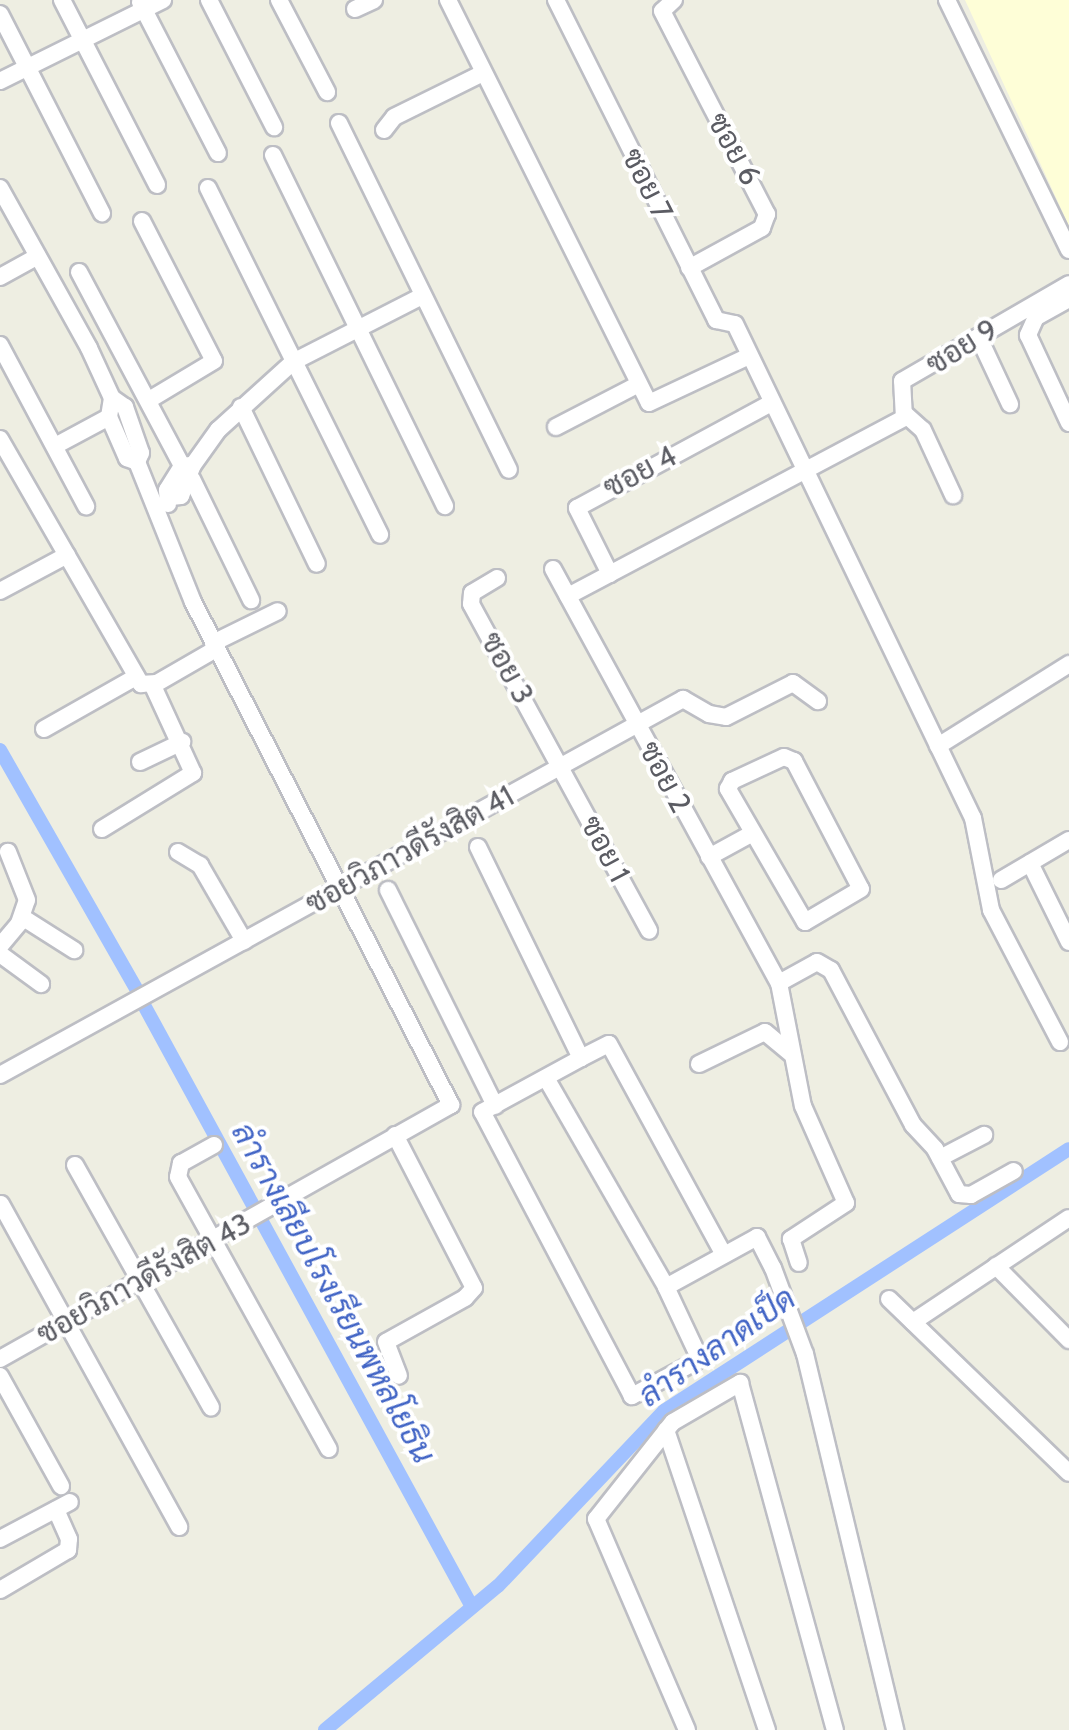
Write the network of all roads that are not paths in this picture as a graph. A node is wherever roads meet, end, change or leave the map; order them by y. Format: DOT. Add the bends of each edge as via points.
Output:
graph roads {
  1 [pos="62,0"];
  2 [pos="163,0"];
  3 [pos="209,0"];
  4 [pos="279,0"];
  5 [pos="374,0"];
  6 [pos="448,0"];
  7 [pos="556,0"];
  8 [pos="674,0"];
  9 [pos="947,0"];
  10 [pos="141,5"];
  11 [pos="355,9"];
  12 [pos="0,14"];
  13 [pos="82,39"];
  14 [pos="27,67"];
  15 [pos="483,73"];
  16 [pos="0,81"];
  17 [pos="327,92"];
  18 [pos="339,123"];
  19 [pos="274,127"];
  20 [pos="384,130"];
  21 [pos="218,153"];
  22 [pos="273,155"];
  23 [pos="157,185"];
  24 [pos="0,188"];
  25 [pos="208,188"];
  26 [pos="102,213"];
  27 [pos="142,221"];
  28 [pos="1069,250"];
  29 [pos="38,256"];
  30 [pos="689,268"];
  31 [pos="79,272"];
  32 [pos="0,277"];
  33 [pos="1069,284"];
  34 [pos="422,296"];
  35 [pos="1069,299"];
  36 [pos="357,327"];
  37 [pos="980,340"];
  38 [pos="0,345"];
  39 [pos="749,356"];
  40 [pos="296,360"];
  41 [pos="639,384"];
  42 [pos="112,398"];
  43 [pos="149,400"];
  44 [pos="771,403"];
  45 [pos="1010,404"];
  46 [pos="241,407"];
  47 [pos="905,414"];
  48 [pos="109,417"];
  49 [pos="1069,423"];
  50 [pos="556,427"];
  51 [pos="0,439"];
  52 [pos="55,446"];
  53 [pos="137,462"];
  54 [pos="189,470"];
  55 [pos="509,470"];
  56 [pos="804,472"];
  57 [pos="953,495"];
  58 [pos="86,506"];
  59 [pos="445,506"];
  60 [pos="160,522"];
  61 [pos="380,535"];
  62 [pos="67,555"];
  63 [pos="317,564"];
  64 [pos="553,569"];
  65 [pos="610,574"];
  66 [pos="497,578"];
  67 [pos="0,591"];
  68 [pos="568,596"];
  69 [pos="251,600"];
  70 [pos="278,611"];
  71 [pos="215,646"];
  72 [pos="1069,664"];
  73 [pos="136,677"];
  74 [pos="152,684"];
  75 [pos="818,701"];
  76 [pos="636,722"];
  77 [pos="44,729"];
  78 [pos="182,742"];
  79 [pos="938,746"];
  80 [pos="140,762"];
  81 [pos="561,768"];
  82 [pos="102,829"];
  83 [pos="753,833"];
  84 [pos="1069,840"];
  85 [pos="478,847"];
  86 [pos="8,852"];
  87 [pos="178,852"];
  88 [pos="709,857"];
  89 [pos="1030,863"];
  90 [pos="1001,880"];
  91 [pos="343,887"];
  92 [pos="388,890"];
  93 [pos="22,917"];
  94 [pos="649,931"];
  95 [pos="244,941"];
  96 [pos="1069,942"];
  97 [pos="0,946"];
  98 [pos="74,950"];
  99 [pos="0,954"];
  100 [pos="779,983"];
  101 [pos="41,984"];
  102 [pos="1060,1042"];
  103 [pos="790,1053"];
  104 [pos="581,1058"];
  105 [pos="699,1064"];
  106 [pos="0,1075"];
  107 [pos="546,1078"];
  108 [pos="495,1106"];
  109 [pos="395,1135"];
  110 [pos="984,1135"];
  111 [pos="214,1145"];
  112 [pos="940,1158"];
  113 [pos="75,1165"];
  114 [pos="1014,1171"];
  115 [pos="1,1204"];
  116 [pos="1069,1218"];
  117 [pos="215,1242"];
  118 [pos="724,1255"];
  119 [pos="799,1263"];
  120 [pos="996,1266"];
  121 [pos="142,1282"];
  122 [pos="666,1287"];
  123 [pos="889,1299"];
  124 [pos="913,1322"];
  125 [pos="66,1323"];
  126 [pos="1069,1340"];
  127 [pos="0,1359"];
  128 [pos="0,1376"];
  129 [pos="399,1376"];
  130 [pos="211,1407"];
  131 [pos="666,1430"];
  132 [pos="329,1449"];
  133 [pos="1069,1473"];
  134 [pos="61,1486"];
  135 [pos="179,1527"];
  136 [pos="0,1539"];
  137 [pos="0,1590"];
  138 [pos="687,1730"];
  139 [pos="767,1730"];
  140 [pos="835,1730"];
  141 [pos="895,1730"];
  1 -- 13 [label="street"];
  2 -- 10 [label="street"];
  3 -- 19 [label="street"];
  4 -- 17 [label="street"];
  5 -- 11 [label="street"];
  6 -- 15 [label="street"];
  7 -- 30 [label="street, ซอย 7"];
  8 -- 30 [label="street, ซอย 6" via="662,11 767,214 762,228"];
  9 -- 28 [label="street"];
  10 -- 13 [label="street"];
  10 -- 21 [label="street"];
  12 -- 14 [label="street"];
  13 -- 14 [label="street"];
  13 -- 23 [label="street"];
  14 -- 16 [label="street"];
  14 -- 26 [label="street"];
  15 -- 20 [label="street" via="394,117"];
  15 -- 41 [label="street"];
  18 -- 34 [label="street"];
  22 -- 36 [label="street"];
  24 -- 29 [label="street"];
  25 -- 40 [label="street"];
  27 -- 43 [label="street" via="214,361"];
  29 -- 32 [label="street"];
  29 -- 42 [label="street"];
  30 -- 39 [label="street, ซอย 7" via="716,320 735,324"];
  31 -- 43 [label="street"];
  33 -- 37 [label="street, ซอย 9"];
  34 -- 36 [label="street"];
  34 -- 55 [label="street"];
  35 -- 49 [label="street" via="1036,317 1028,335"];
  36 -- 40 [label="street"];
  36 -- 59 [label="street"];
  37 -- 45 [label="street"];
  37 -- 47 [label="street, ซอย 9" via="902,381"];
  38 -- 52 [label="street"];
  39 -- 41 [label="street" via="654,403"];
  39 -- 44 [label="street"];
  40 -- 46 [label="street"];
  40 -- 61 [label="street"];
  41 -- 50 [label="street"];
  42 -- 48 [label="street"];
  42 -- 53 [label="street" via="125,407 141,453"];
  43 -- 54 [label="street"];
  44 -- 56 [label="street"];
  44 -- 65 [label="street, ซอย 4" via="577,508"];
  46 -- 54 [label="street"];
  46 -- 63 [label="street"];
  47 -- 56 [label="street"];
  47 -- 57 [label="street" via="923,430"];
  48 -- 52 [label="street"];
  48 -- 53 [label="street" via="127,458"];
  51 -- 62 [label="street"];
  52 -- 58 [label="street"];
  53 -- 60 [label="street"];
  54 -- 60 [label="street" via="181,496 171,497"];
  54 -- 69 [label="street"];
  56 -- 65 [label="street"];
  56 -- 79 [label="street"];
  60 -- 71 [label="street"];
  62 -- 67 [label="street"];
  62 -- 73 [label="street"];
  64 -- 68 [label="street, ซอย 2"];
  65 -- 68 [label="street"];
  66 -- 81 [label="street, ซอย 3" via="472,593 471,604"];
  68 -- 76 [label="street, ซอย 2"];
  70 -- 71 [label="street"];
  71 -- 74 [label="street"];
  71 -- 91 [label="street"];
  72 -- 79 [label="street"];
  73 -- 74 [label="street"];
  73 -- 77 [label="street"];
  74 -- 78 [label="street"];
  75 -- 76 [label="street, ซอยวิภาวดีรังสิต 41" via="793,683 726,717 709,714 688,698"];
  76 -- 81 [label="street, ซอยวิภาวดีรังสิต 41"];
  76 -- 88 [label="street, ซอย 2"];
  78 -- 80 [label="street"];
  78 -- 82 [label="street" via="193,773"];
  79 -- 102 [label="street" via="973,818 991,910"];
  81 -- 91 [label="street, ซอยวิภาวดีรังสิต 41"];
  81 -- 94 [label="street, ซอย 1"];
  83 -- 83 [label="street" via="801,920 811,921 861,889 789,757 729,784"];
  83 -- 88 [label="street"];
  84 -- 89 [label="street"];
  85 -- 104 [label="street"];
  86 -- 93 [label="street" via="24,887"];
  87 -- 95 [label="street" via="200,865"];
  88 -- 100 [label="street, ซอย 2"];
  89 -- 90 [label="street"];
  89 -- 96 [label="street"];
  91 -- 95 [label="street, ซอยวิภาวดีรังสิต 41"];
  91 -- 109 [label="street, ซอยวิภาวดีรังสิต 43" via="451,1105"];
  92 -- 108 [label="street"];
  93 -- 97 [label="street"];
  93 -- 98 [label="street"];
  95 -- 106 [label="street, ซอยวิภาวดีรังสิต 41"];
  99 -- 101 [label="street"];
  100 -- 103 [label="street"];
  100 -- 112 [label="street" via="817,962 831,970 913,1125"];
  103 -- 105 [label="street" via="765,1032"];
  103 -- 119 [label="street" via="803,1106 846,1203 791,1239"];
  104 -- 107 [label="street"];
  104 -- 118 [label="street" via="609,1044"];
  107 -- 108 [label="street"];
  107 -- 122 [label="street"];
  108 -- 122 [label="street" via="482,1112 632,1396 695,1362 698,1355"];
  109 -- 117 [label="street, ซอยวิภาวดีรังสิต 43"];
  109 -- 129 [label="street" via="474,1288 473,1294 386,1342"];
  110 -- 112 [label="street"];
  111 -- 117 [label="street" via="181,1163 178,1177"];
  112 -- 114 [label="street" via="965,1196"];
  113 -- 121 [label="street"];
  115 -- 125 [label="street"];
  116 -- 120 [label="street"];
  117 -- 121 [label="street, ซอยวิภาวดีรังสิต 43"];
  117 -- 132 [label="street"];
  118 -- 122 [label="street"];
  118 -- 141 [label="street" via="757,1237 773,1268 812,1385"];
  120 -- 124 [label="street"];
  120 -- 126 [label="street"];
  121 -- 125 [label="street, ซอยวิภาวดีรังสิต 43"];
  121 -- 130 [label="street"];
  123 -- 124 [label="street"];
  124 -- 133 [label="street"];
  125 -- 127 [label="street, ซอยวิภาวดีรังสิต 43"];
  125 -- 135 [label="street"];
  128 -- 134 [label="street"];
  131 -- 138 [label="street" via="596,1519"];
  131 -- 139 [label="street"];
  131 -- 140 [label="street" via="740,1383"];
  136 -- 137 [label="street" via="63,1506 68,1550"];
}
